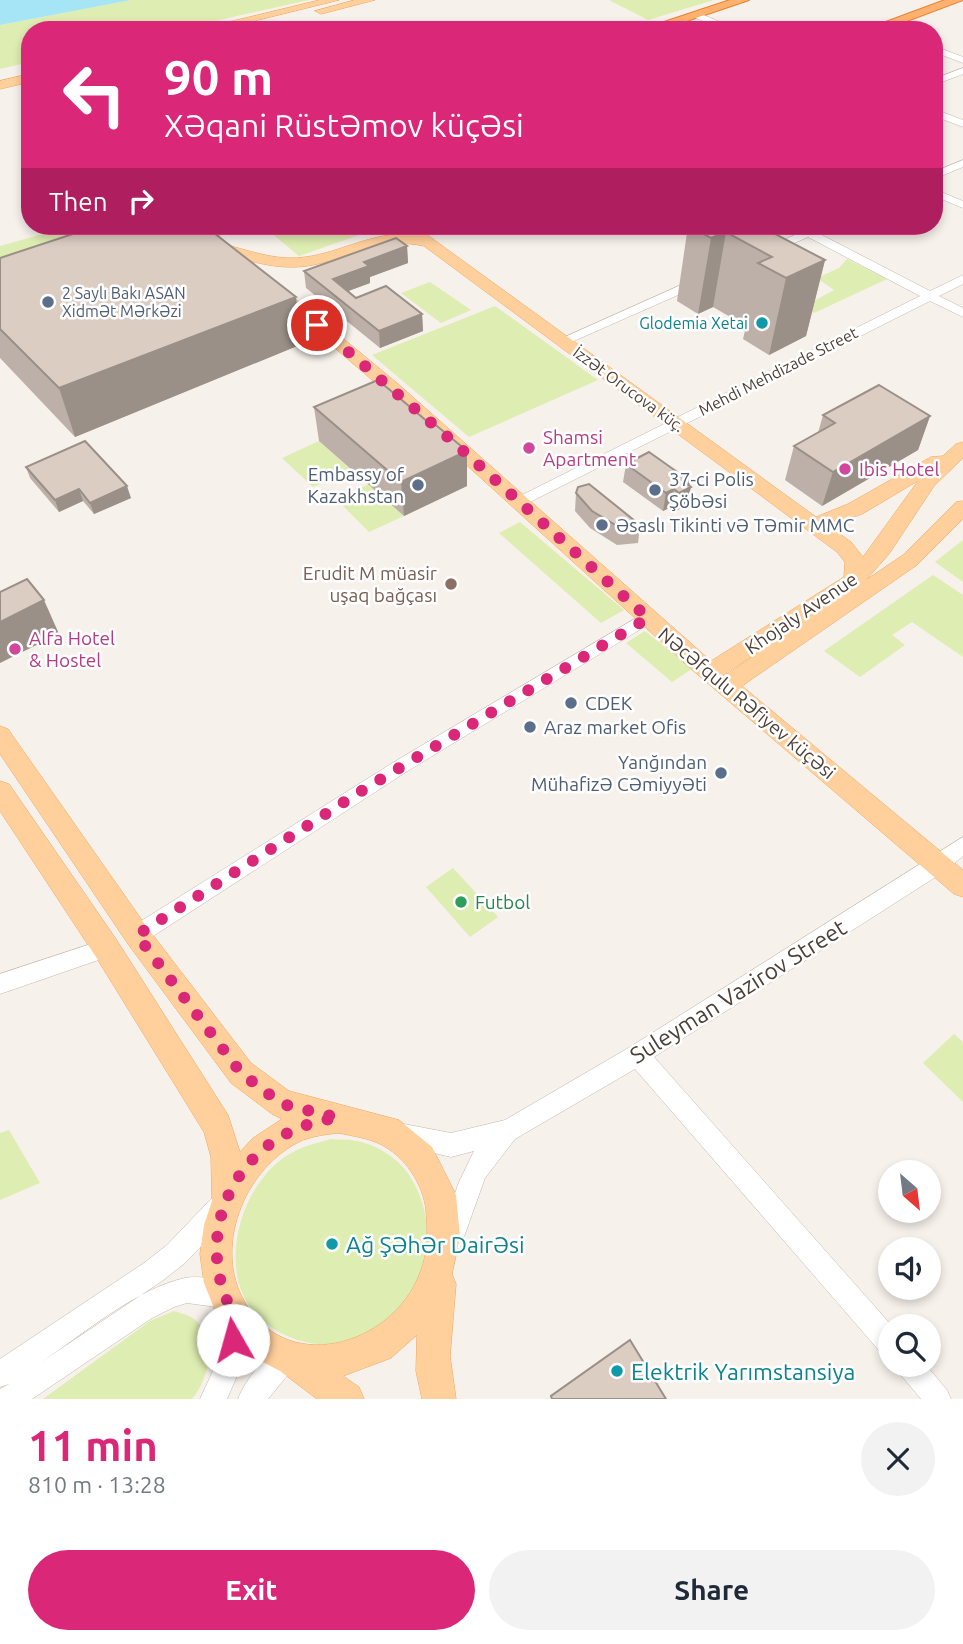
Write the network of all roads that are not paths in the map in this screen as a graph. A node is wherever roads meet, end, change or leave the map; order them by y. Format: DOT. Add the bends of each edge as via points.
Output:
graph roads {
  1 [pos="334,0"];
  2 [pos="370,0"];
  3 [pos="743,0"];
  4 [pos="956,0"];
  5 [pos="963,4"];
  6 [pos="696,15"];
  7 [pos="242,21"];
  8 [pos="279,21"];
  9 [pos="676,21"];
  10 [pos="712,21"];
  11 [pos="899,21"];
  12 [pos="943,52"];
  13 [pos="963,60"];
  14 [pos="21,70"];
  15 [pos="963,71"];
  16 [pos="0,75"];
  17 [pos="943,79"];
  18 [pos="21,80"];
  19 [pos="0,85"];
  20 [pos="943,116"];
  21 [pos="963,124"];
  22 [pos="963,163"];
  23 [pos="943,172"];
  24 [pos="943,196"];
  25 [pos="963,205"];
  26 [pos="374,235"];
  27 [pos="418,235"];
  28 [pos="803,235"];
  29 [pos="812,235"];
  30 [pos="160,237"];
  31 [pos="436,249"];
  32 [pos="231,251"];
  33 [pos="762,253"];
  34 [pos="339,254"];
  35 [pos="715,274"];
  36 [pos="963,279"];
  37 [pos="930,295"];
  38 [pos="281,296"];
  39 [pos="963,313"];
  40 [pos="562,341"];
  41 [pos="676,423"];
  42 [pos="963,449"];
  43 [pos="963,461"];
  44 [pos="519,502"];
  45 [pos="963,507"];
  46 [pos="813,525"];
  47 [pos="934,533"];
  48 [pos="882,549"];
  49 [pos="910,560"];
  50 [pos="853,581"];
  51 [pos="648,618"];
  52 [pos="719,679"];
  53 [pos="0,736"];
  54 [pos="0,791"];
  55 [pos="963,845"];
  56 [pos="938,865"];
  57 [pos="963,886"];
  58 [pos="137,935"];
  59 [pos="106,948"];
  60 [pos="0,985"];
  61 [pos="638,1055"];
  62 [pos="339,1118"];
  63 [pos="509,1130"];
  64 [pos="392,1132"];
  65 [pos="225,1203"];
  66 [pos="442,1258"];
  67 [pos="231,1308"];
  68 [pos="878,1330"];
  69 [pos="286,1357"];
  70 [pos="0,1374"];
  71 [pos="919,1377"];
  72 [pos="9,1399"];
  73 [pos="213,1399"];
  74 [pos="251,1399"];
  75 [pos="347,1399"];
  76 [pos="439,1399"];
  77 [pos="938,1399"];
  1 -- 7 [label="main road"];
  2 -- 8 [label="main road"];
  3 -- 6 [label="highway"];
  4 -- 5 [label="street"];
  4 -- 11 [label="highway"];
  6 -- 9 [label="highway"];
  6 -- 10 [label="street"];
  12 -- 13 [label="street"];
  14 -- 16 [label="main road"];
  15 -- 17 [label="street"];
  18 -- 19 [label="main road"];
  20 -- 21 [label="street"];
  22 -- 23 [label="street"];
  24 -- 25 [label="street"];
  26 -- 34 [label="main road"];
  27 -- 31 [label="main road, İzzət Orucova küç."];
  28 -- 33 [label="street"];
  29 -- 37 [label="street"];
  30 -- 32 [label="main road" via="212,243"];
  31 -- 34 [label="main road" via="401,237"];
  31 -- 40 [label="main road, İzzət Orucova küç."];
  32 -- 34 [label="main road" via="292,263"];
  32 -- 38 [label="main road, Nəcəfqulu Rəfiyev küçəsi"];
  34 -- 38 [label="main road" via="280,278 275,286"];
  35 -- 40 [label="street"];
  36 -- 37 [label="street, Mehdi Mehdizade Street"];
  37 -- 39 [label="street"];
  37 -- 41 [label="street, Mehdi Mehdizade Street"];
  38 -- 44 [label="main road, Nəcəfqulu Rəfiyev küçəsi"];
  40 -- 41 [label="main road, İzzət Orucova küç."];
  41 -- 44 [label="street, Mehdi Mehdizade Street"];
  41 -- 46 [label="main road, İzzət Orucova küç."];
  42 -- 43 [label="main road"];
  42 -- 46 [label="main road" via="855,509"];
  42 -- 48 [label="main road, Khojaly Avenue" via="927,482"];
  44 -- 51 [label="main road, Nəcəfqulu Rəfiyev küçəsi"];
  45 -- 47 [label="main road, Khojaly Avenue"];
  46 -- 48 [label="main road"];
  46 -- 50 [label="main road" via="851,554 858,571"];
  47 -- 48 [label="main road" via="909,546"];
  47 -- 49 [label="main road, Khojaly Avenue"];
  48 -- 49 [label="main road"];
  48 -- 50 [label="main road, Khojaly Avenue"];
  49 -- 52 [label="main road, Khojaly Avenue"];
  50 -- 52 [label="main road, Khojaly Avenue"];
  51 -- 52 [label="main road, Nəcəfqulu Rəfiyev küçəsi"];
  51 -- 58 [label="street"];
  52 -- 56 [label="main road, Nəcəfqulu Rəfiyev küçəsi"];
  53 -- 58 [label="main road"];
  54 -- 59 [label="main road"];
  55 -- 56 [label="street, Suleyman Vazirov Street"];
  56 -- 57 [label="main road, Nəcəfqulu Rəfiyev küçəsi"];
  56 -- 61 [label="street, Suleyman Vazirov Street"];
  58 -- 62 [label="main road" via="241,1073 282,1104"];
  59 -- 60 [label="street"];
  59 -- 65 [label="main road" via="217,1126 226,1157"];
  61 -- 63 [label="street, Suleyman Vazirov Street"];
  61 -- 68 [label="street"];
  62 -- 64 [label="main road"];
  62 -- 65 [label="main road" via="304,1125 272,1142 244,1169"];
  63 -- 64 [label="street" via="452,1145"];
  63 -- 66 [label="street" via="479,1161"];
  64 -- 66 [label="main road" via="420,1156 439,1189 446,1223"];
  65 -- 67 [label="main road" via="216,1259"];
  65 -- 70 [label="street" via="176,1254"];
  66 -- 69 [label="main road" via="436,1279 415,1315 384,1344 365,1354 325,1363"];
  66 -- 76 [label="main road" via="433,1357"];
  67 -- 69 [label="main road" via="260,1343"];
  67 -- 72 [label="street" via="202,1290 169,1296"];
  67 -- 73 [label="street" via="224,1376"];
  69 -- 74 [label="street"];
  69 -- 75 [label="main road"];
  71 -- 77 [label="street"];
}
